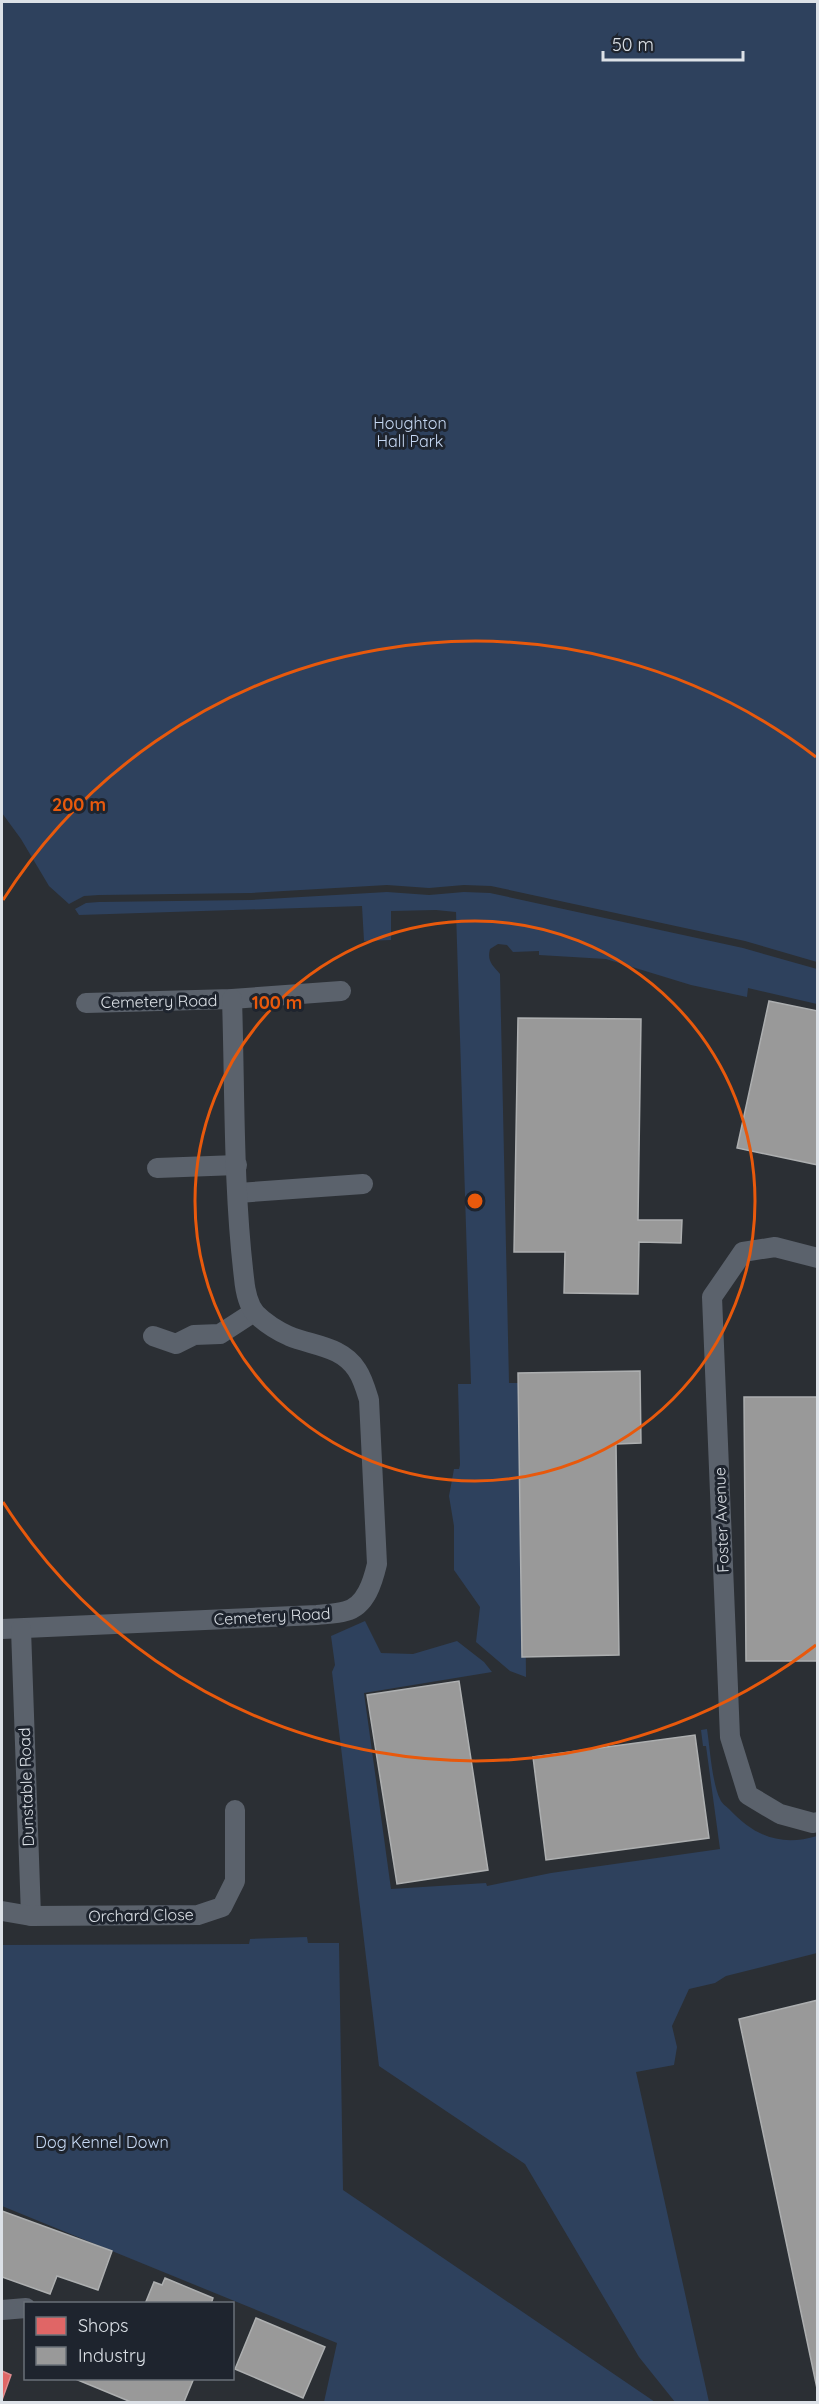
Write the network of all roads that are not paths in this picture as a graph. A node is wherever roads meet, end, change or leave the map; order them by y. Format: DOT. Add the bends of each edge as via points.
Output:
graph roads {
  1 [pos="341,991"];
  2 [pos="232,999"];
  3 [pos="86,1003"];
  4 [pos="237,1165"];
  5 [pos="157,1168"];
  6 [pos="363,1184"];
  7 [pos="238,1192"];
  8 [pos="818,1258"];
  9 [pos="254,1312"];
  10 [pos="153,1336"];
  11 [pos="11,1629"];
  12 [pos="235,1810"];
  13 [pos="818,1822"];
  14 [pos="2,1911"];
  15 [pos="31,1916"];
  16 [pos="24,2308"];
  17 [pos="2,2310"];
  1 -- 2 [label="street, Cemetery Road"];
  2 -- 3 [label="street, Cemetery Road"];
  2 -- 4 [label="street, Cemetery Road"];
  4 -- 5 [label="street"];
  4 -- 7 [label="street, Cemetery Road"];
  6 -- 7 [label="street"];
  7 -- 9 [label="street, Cemetery Road" via="244,1280"];
  8 -- 13 [label="street, Foster Avenue" via="775,1247 743,1252 712,1297 730,1737 748,1795 780,1814"];
  9 -- 10 [label="street" via="220,1334 194,1335 176,1344"];
  9 -- 11 [label="street, Cemetery Road" via="291,1337 338,1352 356,1368 363,1381 369,1400 377,1564 366,1596 349,1611 317,1615"];
  11 -- 15 [label="street, Dunstable Road"];
  12 -- 15 [label="street, Orchard Close" via="235,1881 222,1907 198,1915"];
  14 -- 15 [label="street"];
  16 -- 17 [label="street"];
}
